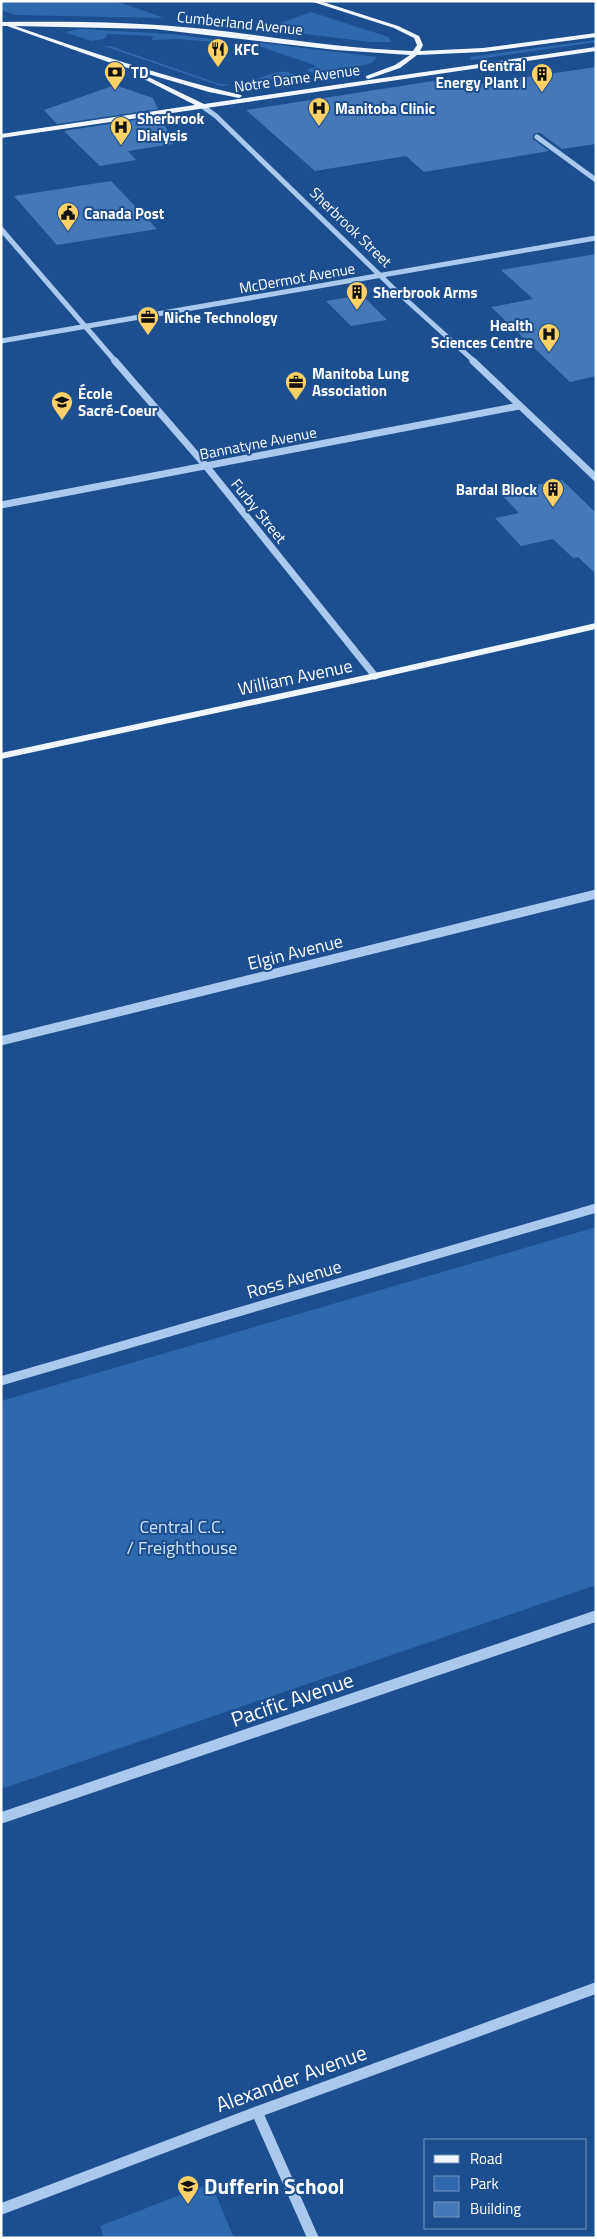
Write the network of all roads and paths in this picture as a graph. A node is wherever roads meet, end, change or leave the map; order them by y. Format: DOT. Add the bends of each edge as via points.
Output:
graph roads {
  1 [pos="313,1"];
  2 [pos="1,23"];
  3 [pos="596,35"];
  4 [pos="596,49"];
  5 [pos="415,53"];
  6 [pos="113,62"];
  7 [pos="340,85"];
  8 [pos="252,98"];
  9 [pos="202,106"];
  10 [pos="1,136"];
  11 [pos="537,137"];
  12 [pos="596,180"];
  13 [pos="1,229"];
  14 [pos="596,238"];
  15 [pos="382,276"];
  16 [pos="84,327"];
  17 [pos="1,341"];
  18 [pos="519,406"];
  19 [pos="206,466"];
  20 [pos="596,478"];
  21 [pos="1,506"];
  22 [pos="596,626"];
  23 [pos="375,676"];
  24 [pos="1,756"];
  25 [pos="596,894"];
  26 [pos="1,1041"];
  27 [pos="596,1208"];
  28 [pos="1,1381"];
  29 [pos="596,1616"];
  30 [pos="1,1818"];
  31 [pos="596,1988"];
  32 [pos="256,2112"];
  33 [pos="1,2209"];
  34 [pos="313,2238"];
  1 -- 5 [label="main road" via="412,33 419,41"];
  2 -- 5 [label="main road, Cumberland Avenue" via="154,27"];
  2 -- 6 [label="main road, Sherbrook Street"];
  3 -- 5 [label="main road" via="480,51"];
  4 -- 7 [label="main road, Notre Dame Avenue"];
  5 -- 7 [label="main road" via="393,68"];
  6 -- 8 [label="main road, Sherbrook Street" via="210,91"];
  6 -- 9 [label="main road, Sherbrook Street"];
  7 -- 8 [label="main road, Notre Dame Avenue"];
  8 -- 9 [label="main road, Notre Dame Avenue"];
  9 -- 10 [label="main road, Notre Dame Avenue"];
  9 -- 15 [label="street, Sherbrook Street"];
  11 -- 12 [label="street"];
  13 -- 16 [label="street, Furby Street"];
  14 -- 15 [label="street, McDermot Avenue"];
  15 -- 16 [label="street, McDermot Avenue"];
  15 -- 18 [label="street, Sherbrook Street"];
  16 -- 17 [label="street, McDermot Avenue"];
  16 -- 19 [label="street, Furby Street"];
  18 -- 19 [label="street, Bannatyne Avenue"];
  18 -- 20 [label="street, Sherbrook Street"];
  19 -- 21 [label="street, Bannatyne Avenue"];
  19 -- 23 [label="street, Furby Street"];
  22 -- 23 [label="main road, William Avenue"];
  23 -- 24 [label="main road, William Avenue"];
  25 -- 26 [label="street, Elgin Avenue"];
  27 -- 28 [label="street, Ross Avenue"];
  29 -- 30 [label="street, Pacific Avenue"];
  31 -- 32 [label="street, Alexander Avenue"];
  32 -- 33 [label="street, Alexander Avenue"];
  32 -- 34 [label="street"];
}
